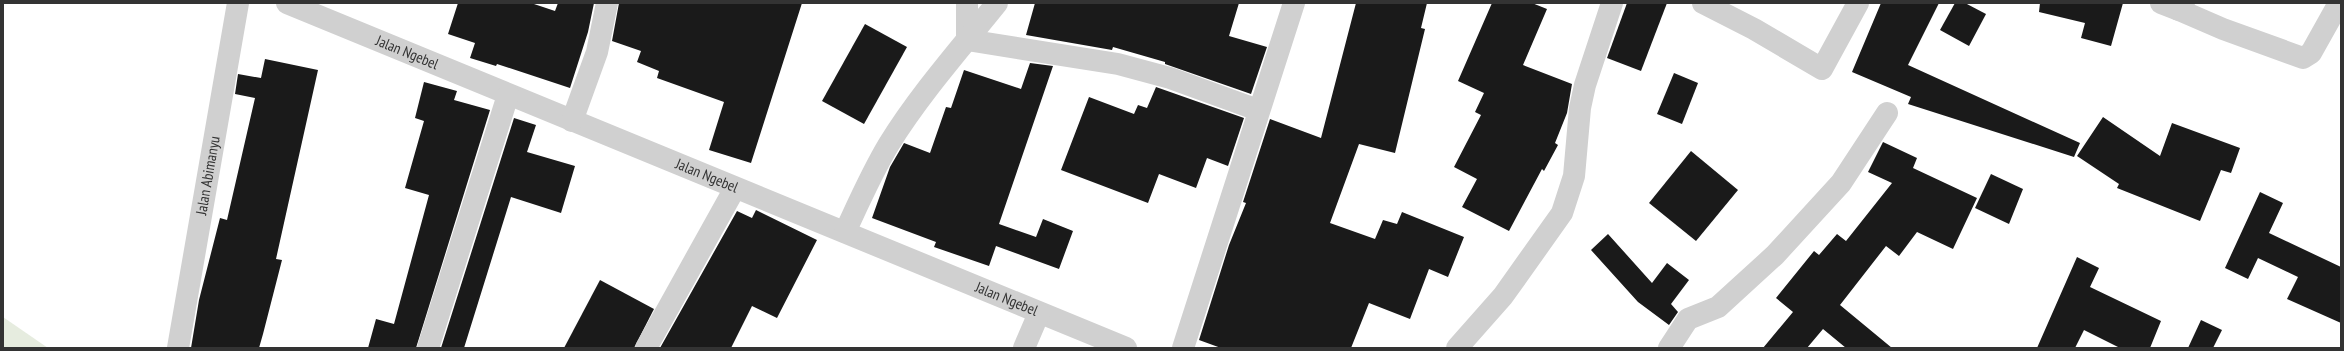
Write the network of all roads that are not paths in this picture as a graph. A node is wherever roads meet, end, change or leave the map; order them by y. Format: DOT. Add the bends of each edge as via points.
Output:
graph roads {
  1 [pos="238,3"];
  2 [pos="288,3"];
  3 [pos="607,3"];
  4 [pos="967,3"];
  5 [pos="997,3"];
  6 [pos="1294,3"];
  7 [pos="1612,3"];
  8 [pos="1703,3"];
  9 [pos="1858,3"];
  10 [pos="2339,3"];
  11 [pos="2175,5"];
  12 [pos="967,40"];
  13 [pos="508,95"];
  14 [pos="1258,110"];
  15 [pos="1887,113"];
  16 [pos="572,121"];
  17 [pos="735,188"];
  18 [pos="845,232"];
  19 [pos="1039,313"];
  20 [pos="178,348"];
  21 [pos="428,348"];
  22 [pos="646,348"];
  23 [pos="1024,348"];
  24 [pos="1126,348"];
  25 [pos="1183,348"];
  26 [pos="1457,348"];
  27 [pos="1669,348"];
  1 -- 20 [label="street, Jalan Abimanyu"];
  2 -- 13 [label="street, Jalan Ngebel"];
  3 -- 16 [label="street" via="597,52"];
  4 -- 12 [label="street"];
  5 -- 12 [label="street"];
  6 -- 14 [label="street"];
  7 -- 26 [label="street" via="1584,85 1574,176 1562,213 1503,296"];
  8 -- 9 [label="street" via="1822,69"];
  10 -- 11 [label="street" via="2311,53 2303,58 2223,29"];
  12 -- 14 [label="street" via="1118,64 1170,78"];
  12 -- 18 [label="street" via="890,143 875,168"];
  13 -- 16 [label="street, Jalan Ngebel"];
  13 -- 21 [label="street"];
  14 -- 25 [label="street"];
  15 -- 27 [label="street" via="1841,183 1775,255 1718,307 1688,319"];
  16 -- 17 [label="street, Jalan Ngebel"];
  17 -- 18 [label="street, Jalan Ngebel"];
  17 -- 22 [label="street"];
  18 -- 19 [label="street, Jalan Ngebel"];
  19 -- 23 [label="street"];
  19 -- 24 [label="street, Jalan Ngebel"];
}
